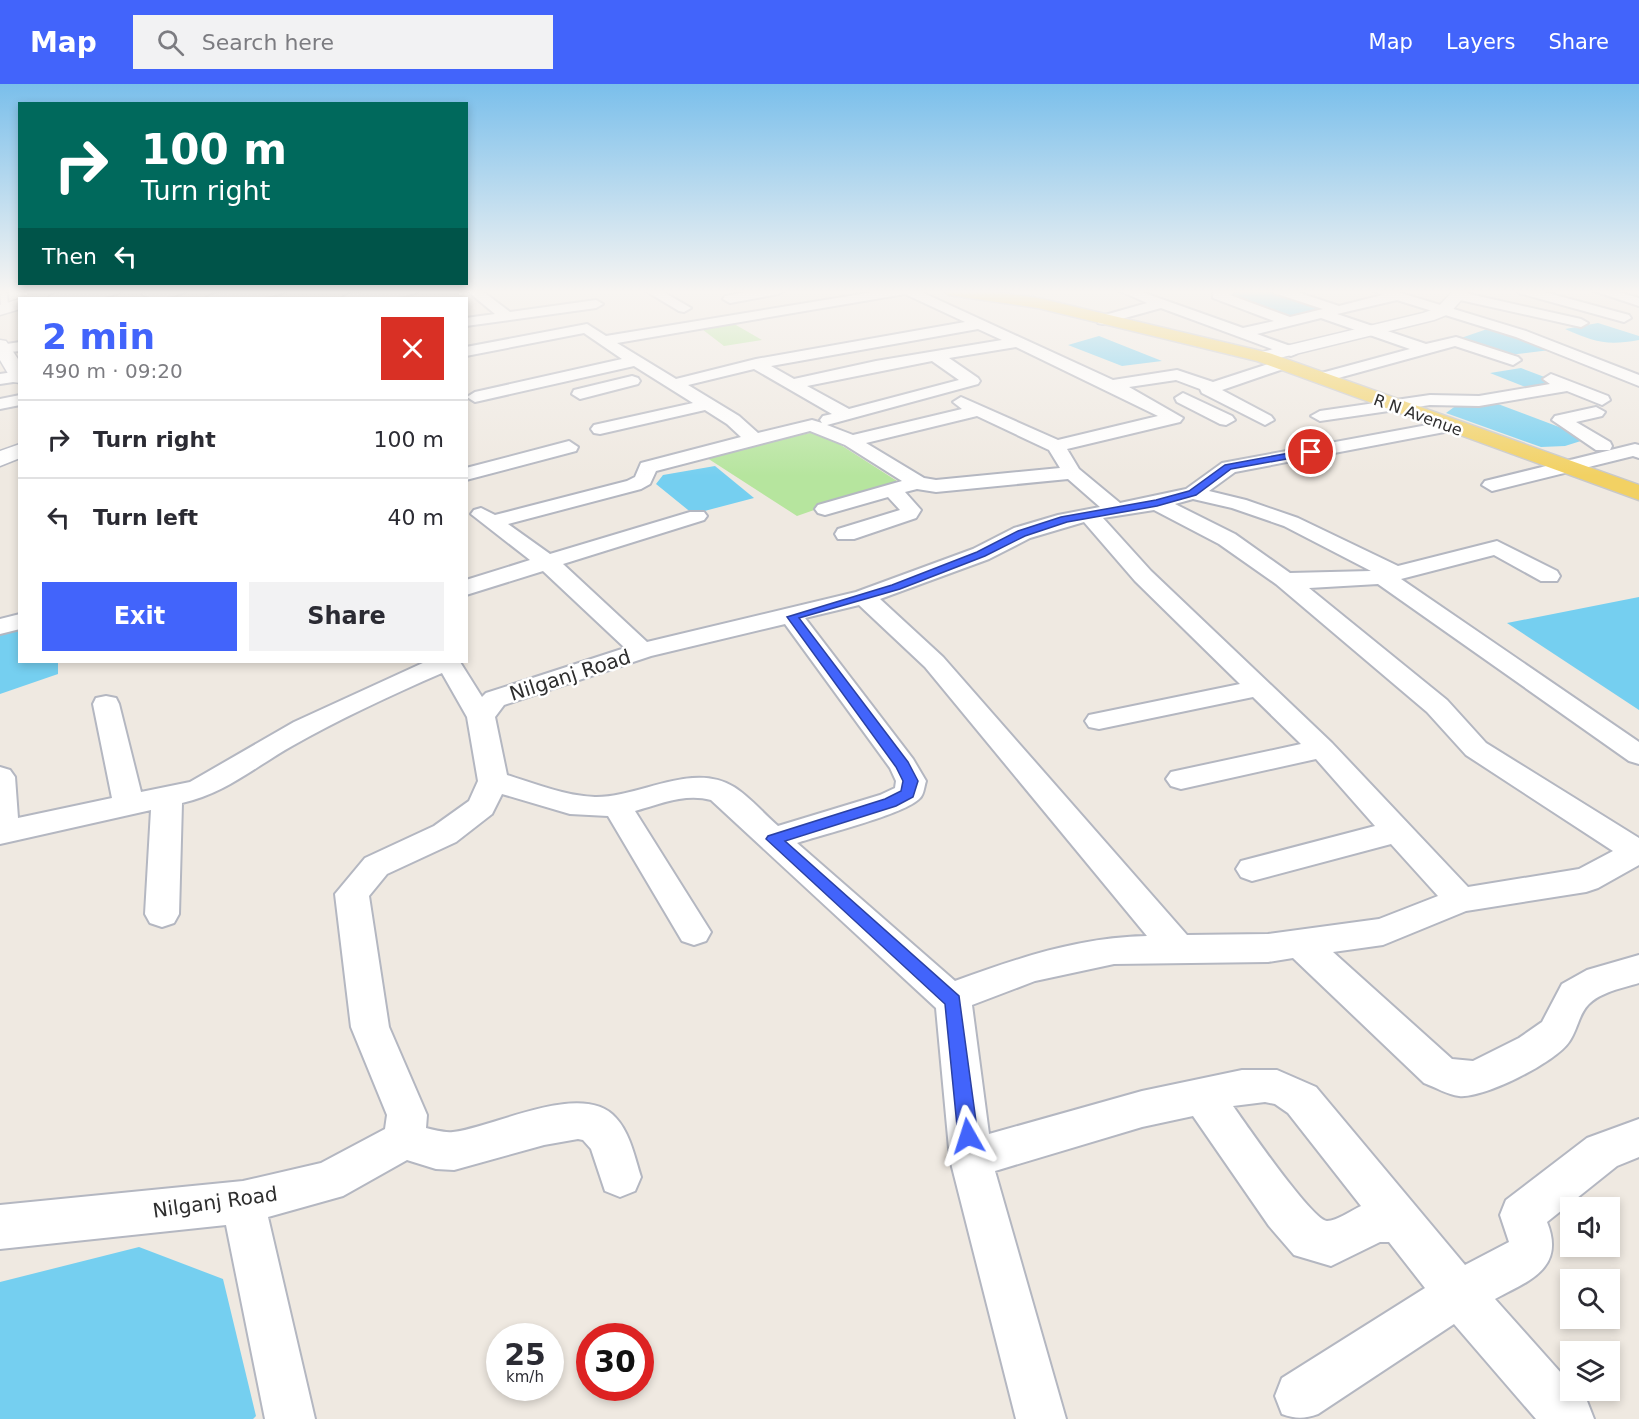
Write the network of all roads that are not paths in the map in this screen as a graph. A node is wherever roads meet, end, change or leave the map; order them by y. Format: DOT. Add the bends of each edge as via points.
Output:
graph roads {
  1 [pos="7,352"];
  2 [pos="629,352"];
  3 [pos="821,352"];
  4 [pos="957,352"];
  5 [pos="1040,352"];
  6 [pos="1243,352"];
  7 [pos="1277,352"];
  8 [pos="1306,352"];
  9 [pos="1414,352"];
  10 [pos="1436,352"];
  11 [pos="1490,352"];
  12 [pos="1567,352"];
  13 [pos="638,356"];
  14 [pos="935,356"];
  15 [pos="1287,358"];
  16 [pos="1452,358"];
  17 [pos="1513,360"];
  18 [pos="756,364"];
  19 [pos="1639,364"];
  20 [pos="1607,367"];
  21 [pos="18,374"];
  22 [pos="18,376"];
  23 [pos="1320,378"];
  24 [pos="0,379"];
  25 [pos="666,380"];
  26 [pos="1639,381"];
  27 [pos="793,384"];
  28 [pos="1464,384"];
  29 [pos="1111,385"];
  30 [pos="1569,386"];
  31 [pos="1210,389"];
  32 [pos="937,391"];
  33 [pos="580,394"];
  34 [pos="475,397"];
  35 [pos="1183,398"];
  36 [pos="18,400"];
  37 [pos="0,404"];
  38 [pos="705,405"];
  39 [pos="1151,406"];
  40 [pos="1392,406"];
  41 [pos="979,410"];
  42 [pos="1445,413"];
  43 [pos="848,415"];
  44 [pos="1320,416"];
  45 [pos="1094,420"];
  46 [pos="1264,420"];
  47 [pos="738,425"];
  48 [pos="812,425"];
  49 [pos="600,429"];
  50 [pos="1243,429"];
  51 [pos="684,439"];
  52 [pos="754,439"];
  53 [pos="1263,439"];
  54 [pos="851,441"];
  55 [pos="1639,443"];
  56 [pos="1056,446"];
  57 [pos="1604,446"];
  58 [pos="569,447"];
  59 [pos="18,451"];
  60 [pos="1639,452"];
  61 [pos="1294,455"];
  62 [pos="0,459"];
  63 [pos="1557,464"];
  64 [pos="468,473"];
  65 [pos="1072,473"];
  66 [pos="918,483"];
  67 [pos="1492,485"];
  68 [pos="892,490"];
  69 [pos="1193,493"];
  70 [pos="1639,493"];
  71 [pos="1157,503"];
  72 [pos="825,509"];
  73 [pos="1103,513"];
  74 [pos="476,514"];
  75 [pos="697,516"];
  76 [pos="846,534"];
  77 [pos="547,562"];
  78 [pos="1389,576"];
  79 [pos="1548,576"];
  80 [pos="1284,579"];
  81 [pos="468,587"];
  82 [pos="864,597"];
  83 [pos="792,617"];
  84 [pos="18,622"];
  85 [pos="0,627"];
  86 [pos="642,651"];
  87 [pos="445,663"];
  88 [pos="448,663"];
  89 [pos="1258,688"];
  90 [pos="106,704"];
  91 [pos="481,717"];
  92 [pos="1098,722"];
  93 [pos="1322,749"];
  94 [pos="1639,755"];
  95 [pos="0,777"];
  96 [pos="1181,779"];
  97 [pos="492,781"];
  98 [pos="167,796"];
  99 [pos="129,805"];
  100 [pos="616,805"];
  101 [pos="1399,831"];
  102 [pos="2,832"];
  103 [pos="773,839"];
  104 [pos="1637,851"];
  105 [pos="1252,869"];
  106 [pos="1461,900"];
  107 [pos="162,914"];
  108 [pos="694,932"];
  109 [pos="1300,944"];
  110 [pos="1178,949"];
  111 [pos="1639,969"];
  112 [pos="953,1001"];
  113 [pos="1202,1096"];
  114 [pos="1639,1138"];
  115 [pos="404,1140"];
  116 [pos="971,1159"];
  117 [pos="620,1177"];
  118 [pos="243,1202"];
  119 [pos="1399,1220"];
  120 [pos="0,1227"];
  121 [pos="1459,1294"];
  122 [pos="1300,1396"];
  123 [pos="290,1419"];
  124 [pos="1041,1419"];
  125 [pos="1569,1419"];
  1 -- 21 [label="street"];
  2 -- 13 [label="street"];
  3 -- 18 [label="street"];
  4 -- 14 [label="street"];
  5 -- 29 [label="street"];
  6 -- 15 [label="main road, R N Avenue"];
  7 -- 15 [label="street"];
  8 -- 15 [label="street"];
  9 -- 23 [label="street"];
  10 -- 16 [label="street"];
  11 -- 17 [label="street"];
  12 -- 20 [label="street"];
  13 -- 25 [label="street"];
  13 -- 34 [label="street"];
  14 -- 27 [label="street"];
  14 -- 32 [label="street" via="972,381"];
  15 -- 23 [label="main road, R N Avenue"];
  15 -- 31 [label="street"];
  18 -- 25 [label="street"];
  18 -- 27 [label="street"];
  19 -- 20 [label="street"];
  20 -- 26 [label="street"];
  20 -- 30 [label="street" via="1546,376"];
  22 -- 24 [label="street"];
  23 -- 40 [label="main road, R N Avenue"];
  25 -- 33 [label="street"];
  25 -- 38 [label="street"];
  27 -- 43 [label="street"];
  28 -- 42 [label="street" via="1418,389"];
  29 -- 31 [label="street" via="1177,375"];
  29 -- 39 [label="street"];
  30 -- 42 [label="street" via="1479,401"];
  30 -- 57 [label="street" via="1599,406 1561,420"];
  31 -- 35 [label="street"];
  31 -- 46 [label="street"];
  32 -- 41 [label="street"];
  32 -- 43 [label="street"];
  35 -- 39 [label="street"];
  35 -- 50 [label="street"];
  36 -- 37 [label="street"];
  38 -- 47 [label="street"];
  38 -- 49 [label="street"];
  39 -- 45 [label="street"];
  39 -- 56 [label="street" via="1174,418"];
  40 -- 42 [label="main road, R N Avenue"];
  40 -- 42 [label="street"];
  40 -- 44 [label="street"];
  41 -- 54 [label="street"];
  41 -- 56 [label="street"];
  42 -- 61 [label="street, Nilganj Road"];
  42 -- 63 [label="main road, R N Avenue"];
  43 -- 48 [label="street"];
  47 -- 51 [label="street"];
  47 -- 52 [label="street"];
  48 -- 52 [label="street"];
  48 -- 54 [label="street"];
  52 -- 74 [label="street" via="663,461 648,467 644,480 634,485"];
  53 -- 61 [label="street"];
  54 -- 66 [label="street"];
  55 -- 57 [label="street"];
  56 -- 65 [label="street"];
  57 -- 63 [label="street"];
  58 -- 64 [label="street"];
  59 -- 62 [label="street"];
  60 -- 63 [label="street"];
  61 -- 69 [label="street, Nilganj Road" via="1229,467"];
  63 -- 67 [label="street"];
  63 -- 70 [label="main road, R N Avenue"];
  65 -- 66 [label="street" via="936,486"];
  65 -- 73 [label="street"];
  66 -- 68 [label="street"];
  68 -- 72 [label="street"];
  68 -- 76 [label="street" via="907,503 909,514"];
  69 -- 71 [label="street, Nilganj Road"];
  69 -- 78 [label="street" via="1291,522"];
  71 -- 73 [label="street, Nilganj Road"];
  71 -- 80 [label="street" via="1227,539"];
  73 -- 82 [label="street, Nilganj Road" via="1065,519 1022,533 981,554"];
  73 -- 89 [label="street" via="1143,576"];
  74 -- 77 [label="street"];
  75 -- 77 [label="street"];
  77 -- 81 [label="street"];
  77 -- 86 [label="street"];
  78 -- 79 [label="street" via="1497,548"];
  78 -- 80 [label="street"];
  78 -- 94 [label="street"];
  80 -- 104 [label="street" via="1437,706 1484,755"];
  82 -- 83 [label="street, Nilganj Road"];
  82 -- 110 [label="street" via="934,662"];
  83 -- 86 [label="street, Nilganj Road"];
  83 -- 103 [label="street" via="903,766 910,781 908,794 891,802"];
  84 -- 85 [label="street"];
  86 -- 91 [label="street, Nilganj Road" via="495,699"];
  87 -- 98 [label="street" via="373,693 290,735 226,777 198,790"];
  88 -- 91 [label="street"];
  89 -- 92 [label="street"];
  89 -- 93 [label="street"];
  90 -- 99 [label="street"];
  91 -- 97 [label="street"];
  93 -- 96 [label="street"];
  93 -- 101 [label="street"];
  95 -- 102 [label="street"];
  97 -- 100 [label="street" via="574,805"];
  97 -- 115 [label="street" via="481,807 445,834 376,866 352,894 370,1027 407,1114"];
  98 -- 99 [label="street"];
  98 -- 107 [label="street"];
  99 -- 102 [label="street"];
  100 -- 103 [label="street" via="676,789 706,787 722,793"];
  100 -- 108 [label="street"];
  101 -- 105 [label="street"];
  101 -- 106 [label="street"];
  103 -- 112 [label="street"];
  104 -- 106 [label="street" via="1586,880"];
  106 -- 109 [label="street" via="1383,932"];
  109 -- 110 [label="street"];
  109 -- 111 [label="street" via="1438,1071 1458,1079 1478,1078 1533,1048 1556,1033 1575,994 1600,980"];
  110 -- 112 [label="street" via="1114,950 1031,968 953,997"];
  112 -- 116 [label="street"];
  113 -- 116 [label="street" via="1142,1109"];
  113 -- 119 [label="street" via="1267,1083 1289,1090 1302,1100"];
  113 -- 119 [label="street" via="1284,1211 1310,1239 1331,1244 1376,1221"];
  114 -- 121 [label="street" via="1602,1152 1530,1206 1522,1215 1532,1239 1527,1257"];
  115 -- 117 [label="street" via="451,1151 561,1124 589,1122 609,1143"];
  115 -- 118 [label="street, Nilganj Road" via="328,1182"];
  116 -- 124 [label="street"];
  118 -- 120 [label="street, Nilganj Road"];
  118 -- 123 [label="street"];
  119 -- 121 [label="street"];
  121 -- 122 [label="street"];
  121 -- 125 [label="street"];
}
